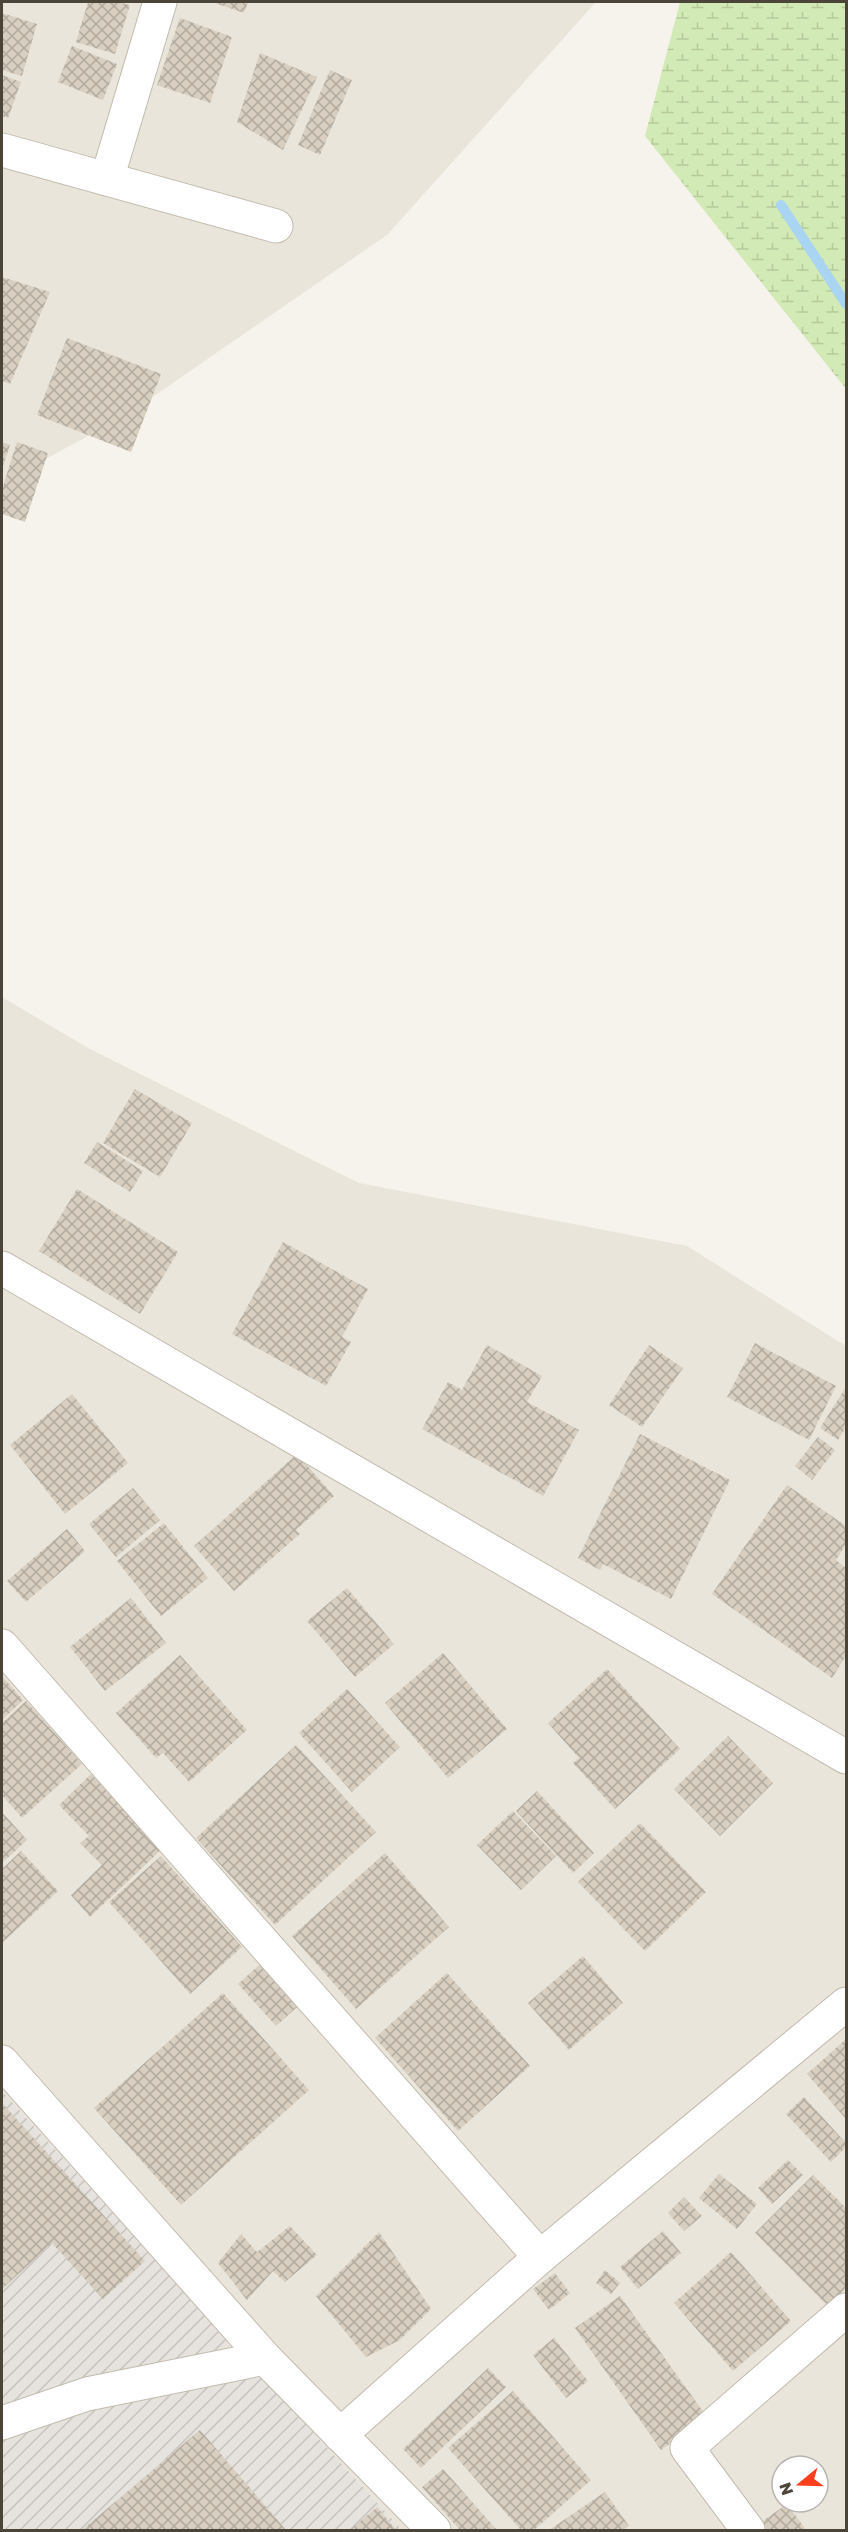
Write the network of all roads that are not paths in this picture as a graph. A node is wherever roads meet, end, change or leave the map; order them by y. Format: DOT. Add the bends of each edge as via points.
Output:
graph roads {
  1 [pos="160,2"];
  2 [pos="2,150"];
  3 [pos="106,179"];
  4 [pos="276,226"];
  5 [pos="2,1268"];
  6 [pos="2,1646"];
  7 [pos="846,1757"];
  8 [pos="846,2004"];
  9 [pos="2,2062"];
  10 [pos="540,2257"];
  11 [pos="846,2310"];
  12 [pos="265,2358"];
  13 [pos="2,2423"];
  14 [pos="340,2435"];
  15 [pos="434,2530"];
  16 [pos="748,2530"];
  1 -- 3 [label="street"];
  2 -- 3 [label="street"];
  3 -- 4 [label="street"];
  5 -- 7 [label="street"];
  6 -- 10 [label="street"];
  8 -- 10 [label="street"];
  9 -- 12 [label="street"];
  10 -- 14 [label="street"];
  11 -- 16 [label="street" via="687,2448"];
  12 -- 13 [label="street" via="87,2394"];
  12 -- 14 [label="street"];
  14 -- 15 [label="street"];
}
